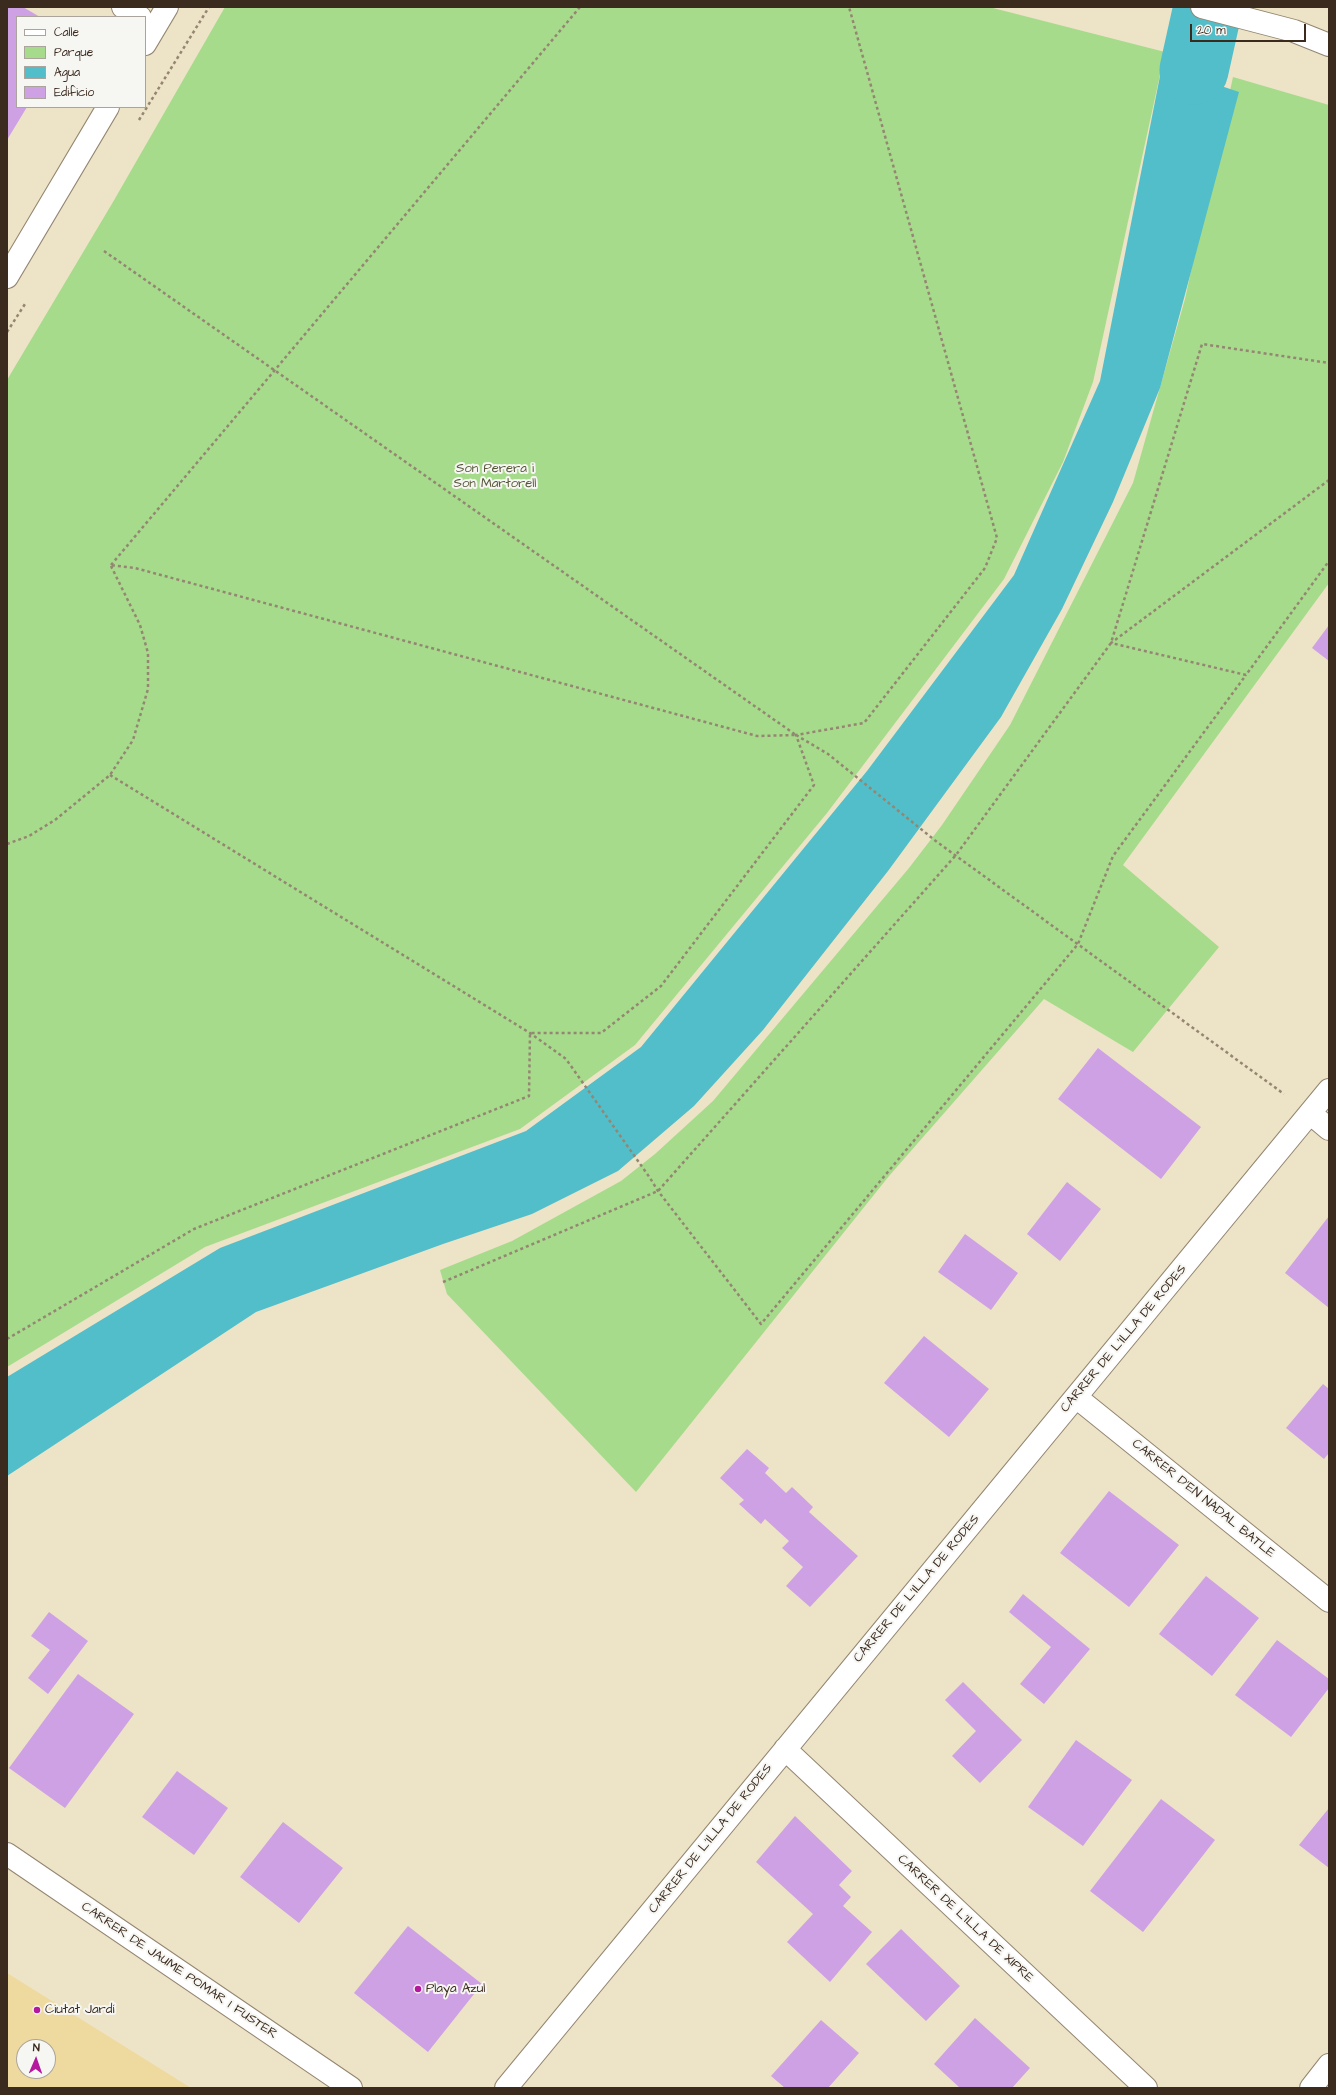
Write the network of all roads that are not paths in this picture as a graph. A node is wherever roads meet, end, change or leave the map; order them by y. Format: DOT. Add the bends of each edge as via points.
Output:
graph roads {
  1 [pos="123,7"];
  2 [pos="167,7"];
  3 [pos="1202,7"];
  4 [pos="133,16"];
  5 [pos="146,27"];
  6 [pos="1329,44"];
  7 [pos="107,108"];
  8 [pos="7,277"];
  9 [pos="1329,1090"];
  10 [pos="1310,1113"];
  11 [pos="1329,1129"];
  12 [pos="1076,1397"];
  13 [pos="1329,1601"];
  14 [pos="785,1749"];
  15 [pos="7,1854"];
  16 [pos="1329,2065"];
  17 [pos="351,2088"];
  18 [pos="506,2088"];
  19 [pos="1146,2088"];
  20 [pos="1311,2088"];
  1 -- 4 [label="street"];
  2 -- 5 [label="street"];
  3 -- 6 [label="street" via="1294,31"];
  7 -- 8 [label="street"];
  9 -- 10 [label="street, CARRER DE L'ILLA DE RODES"];
  10 -- 11 [label="street"];
  10 -- 12 [label="street, CARRER DE L'ILLA DE RODES"];
  12 -- 13 [label="street, CARRER D'EN NADAL BATLE"];
  12 -- 14 [label="street, CARRER DE L'ILLA DE RODES"];
  14 -- 18 [label="street, CARRER DE L'ILLA DE RODES"];
  14 -- 19 [label="street, CARRER DE L'ILLA DE XIPRE"];
  15 -- 17 [label="street, CARRER DE JAUME POMAR I FUSTER"];
  16 -- 20 [label="street"];
}
